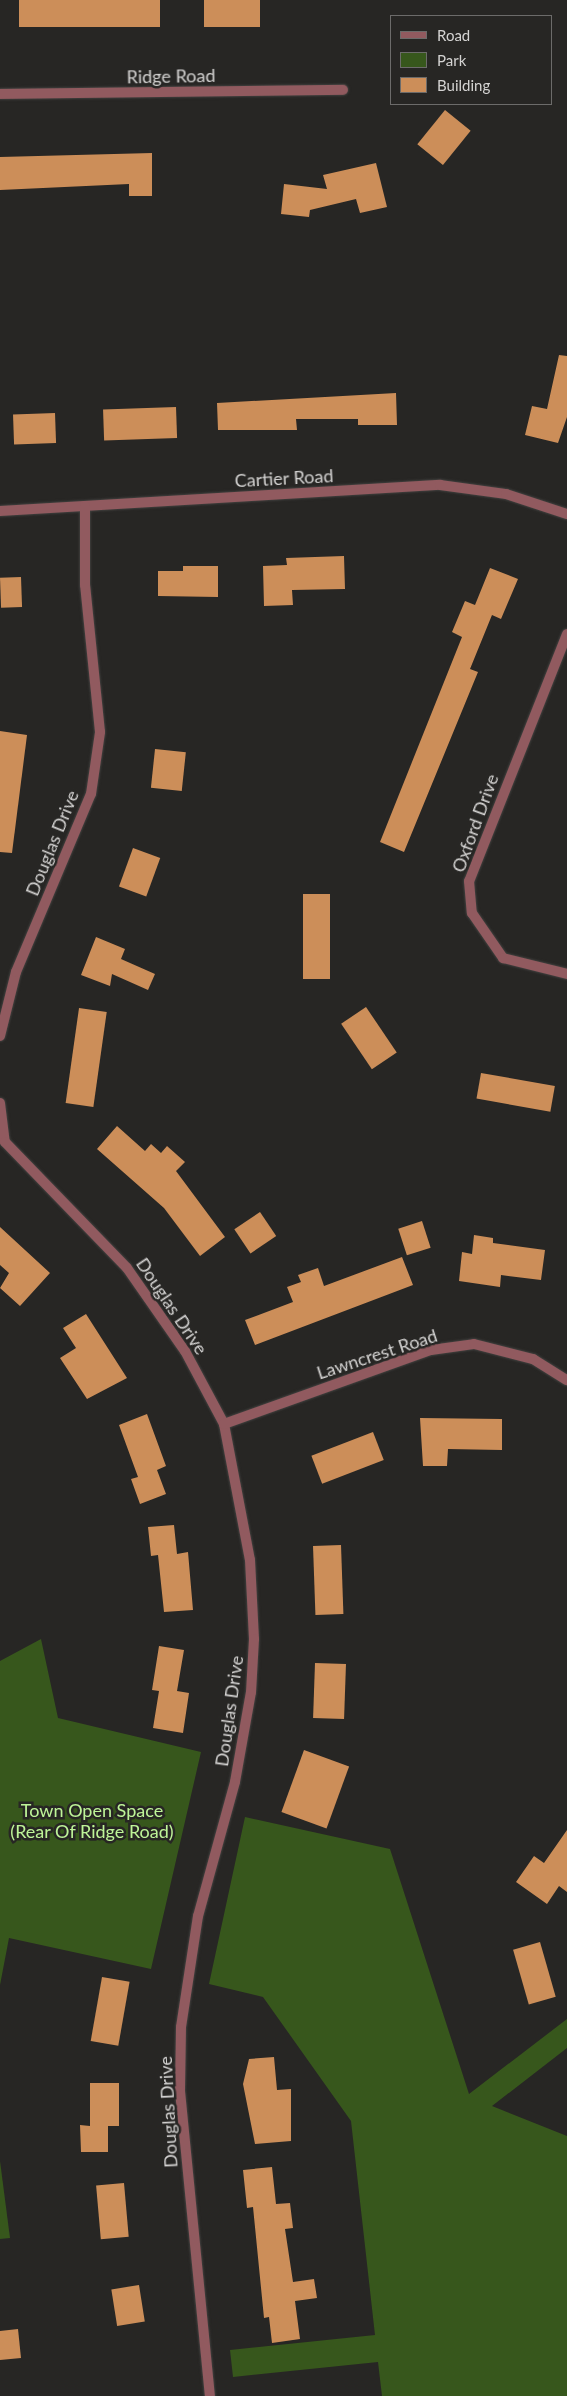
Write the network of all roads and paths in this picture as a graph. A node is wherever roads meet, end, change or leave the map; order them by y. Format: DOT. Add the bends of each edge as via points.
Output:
graph roads {
  1 [pos="343,90"];
  2 [pos="0,94"];
  3 [pos="85,506"];
  4 [pos="0,511"];
  5 [pos="567,514"];
  6 [pos="567,634"];
  7 [pos="567,974"];
  8 [pos="0,1036"];
  9 [pos="0,1103"];
  10 [pos="3,1143"];
  11 [pos="567,1380"];
  12 [pos="224,1424"];
  13 [pos="210,2396"];
  1 -- 2 [label="street, Ridge Road"];
  3 -- 4 [label="street, Cartier Road"];
  3 -- 5 [label="street, Cartier Road" via="440,485 506,494"];
  3 -- 8 [label="street, Douglas Drive" via="85,585 100,732 91,794 16,972"];
  6 -- 7 [label="street, Oxford Drive" via="469,880 472,913 503,958"];
  9 -- 10 [label="street, Douglas Drive"];
  10 -- 12 [label="street, Douglas Drive" via="127,1268 186,1351"];
  11 -- 12 [label="street, Lawncrest Road" via="534,1359 474,1344 431,1350"];
  12 -- 13 [label="street, Douglas Drive" via="250,1560 254,1639 251,1692 235,1782 198,1916 181,2027 180,2082"];
}
